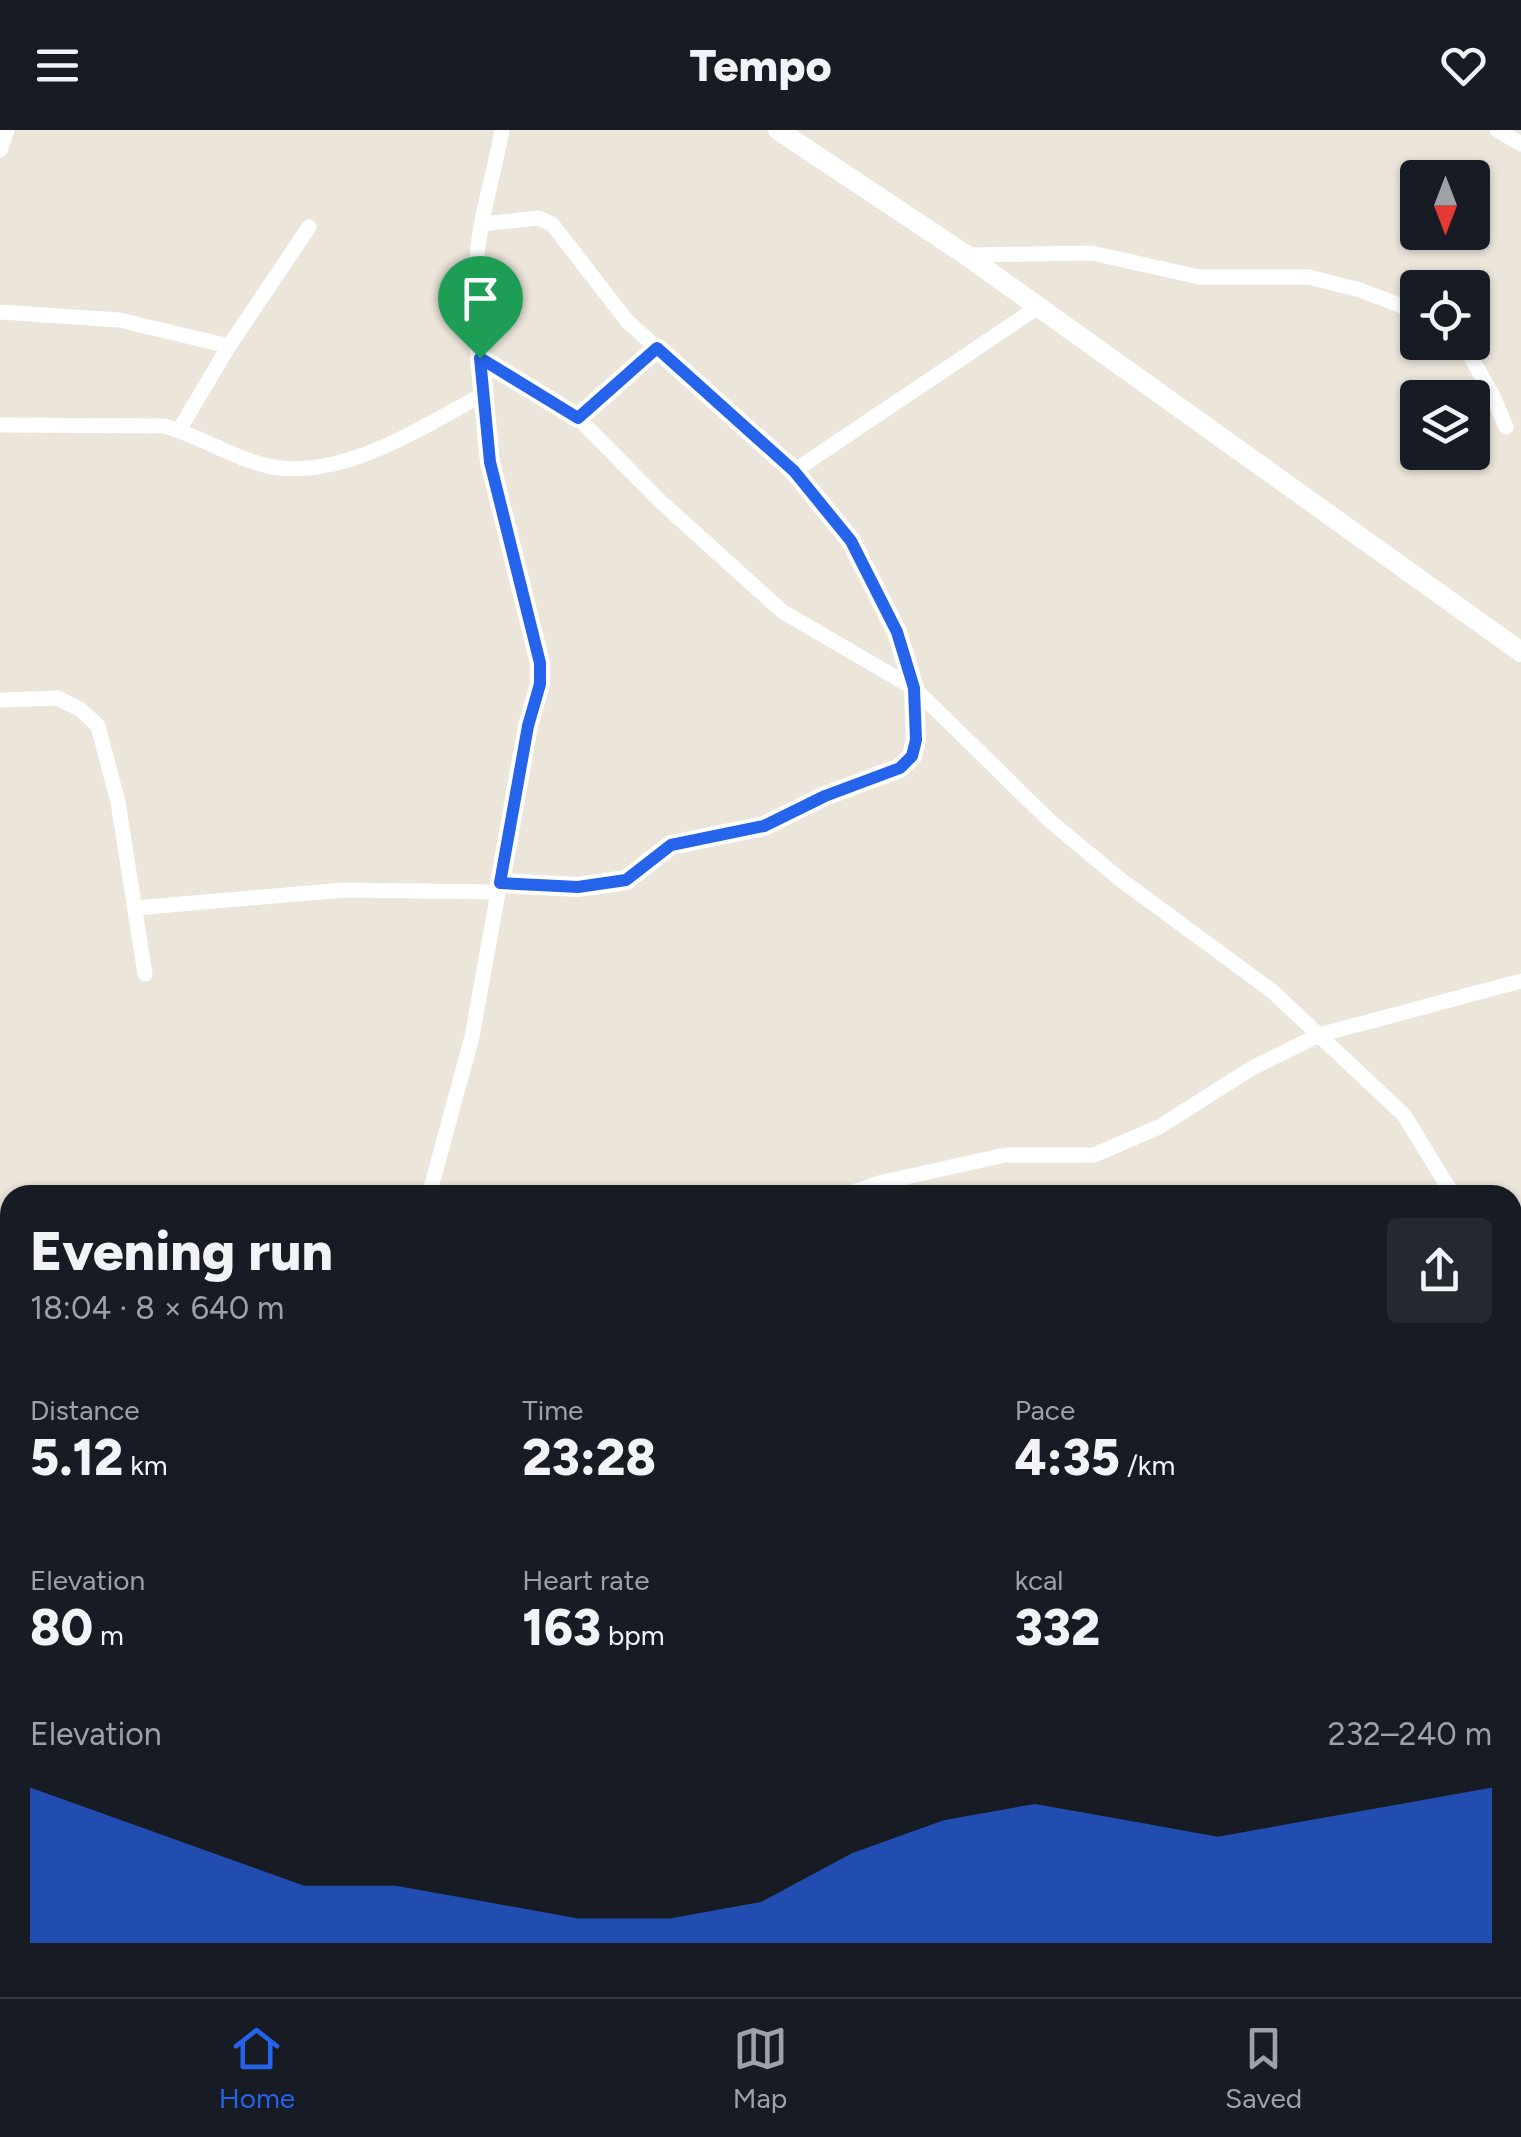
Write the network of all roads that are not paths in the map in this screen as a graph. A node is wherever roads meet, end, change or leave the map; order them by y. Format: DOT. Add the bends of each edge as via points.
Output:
graph roads {
  1 [pos="7,130"];
  2 [pos="502,130"];
  3 [pos="778,130"];
  4 [pos="1497,130"];
  5 [pos="1521,144"];
  6 [pos="0,150"];
  7 [pos="483,224"];
  8 [pos="309,227"];
  9 [pos="966,255"];
  10 [pos="1400,305"];
  11 [pos="1038,308"];
  12 [pos="0,312"];
  13 [pos="229,346"];
  14 [pos="657,348"];
  15 [pos="480,358"];
  16 [pos="1473,360"];
  17 [pos="482,395"];
  18 [pos="578,418"];
  19 [pos="0,425"];
  20 [pos="1506,427"];
  21 [pos="179,430"];
  22 [pos="794,471"];
  23 [pos="1521,652"];
  24 [pos="914,688"];
  25 [pos="0,700"];
  26 [pos="499,888"];
  27 [pos="135,908"];
  28 [pos="145,974"];
  29 [pos="1521,981"];
  30 [pos="1319,1035"];
  31 [pos="432,1185"];
  32 [pos="871,1185"];
  33 [pos="1448,1185"];
  1 -- 6 [label="street"];
  2 -- 7 [label="street"];
  3 -- 9 [label="street"];
  4 -- 5 [label="street"];
  7 -- 14 [label="street" via="538,218 552,224 627,321"];
  7 -- 15 [label="street" via="477,253"];
  8 -- 13 [label="street"];
  9 -- 10 [label="street" via="1092,253 1199,277 1309,278"];
  9 -- 11 [label="street"];
  11 -- 22 [label="street"];
  11 -- 23 [label="street"];
  12 -- 13 [label="street" via="119,320"];
  13 -- 21 [label="street"];
  14 -- 18 [label="street"];
  14 -- 22 [label="street"];
  15 -- 17 [label="street"];
  15 -- 18 [label="street"];
  16 -- 20 [label="street"];
  17 -- 21 [label="street" via="380,449 306,470 270,466"];
  17 -- 26 [label="street" via="490,462 540,663"];
  18 -- 24 [label="street" via="783,612"];
  19 -- 21 [label="street"];
  22 -- 24 [label="street" via="866,567"];
  24 -- 26 [label="street" via="916,740 900,768 764,826 671,845 626,880"];
  24 -- 30 [label="street" via="1050,821"];
  25 -- 27 [label="street" via="58,698 98,726"];
  26 -- 27 [label="street" via="344,890"];
  26 -- 31 [label="street" via="472,1037"];
  27 -- 28 [label="street"];
  29 -- 30 [label="street"];
  30 -- 32 [label="street" via="1159,1127 1094,1155 1005,1155"];
  30 -- 33 [label="street" via="1404,1115"];
}
